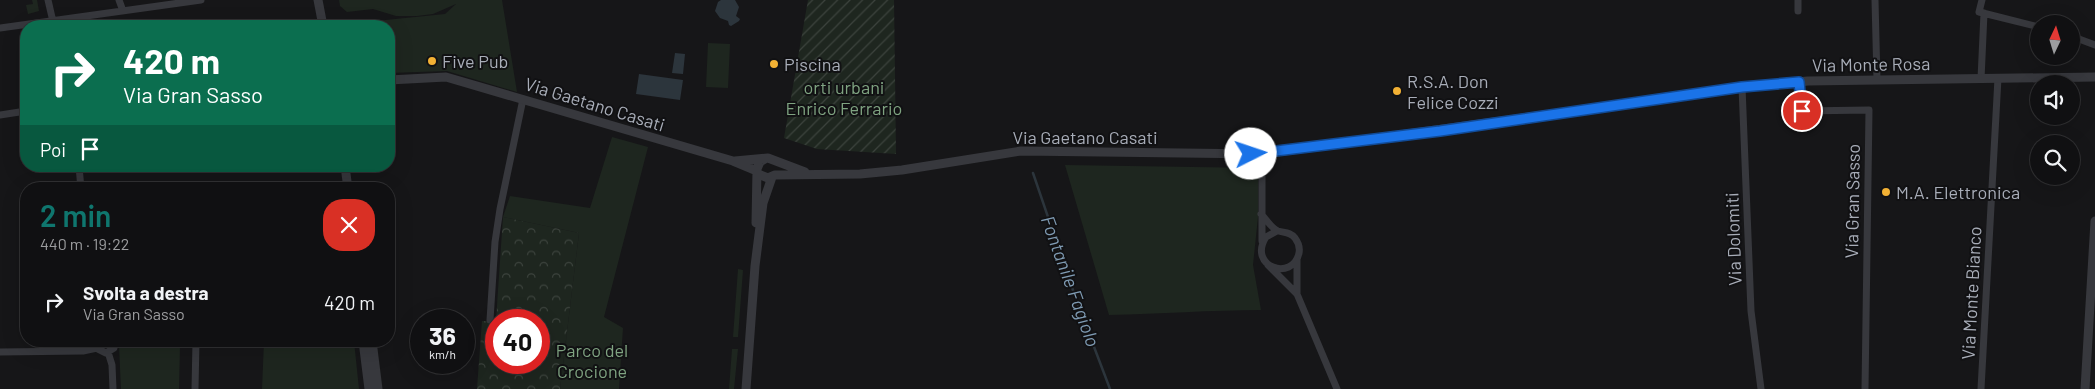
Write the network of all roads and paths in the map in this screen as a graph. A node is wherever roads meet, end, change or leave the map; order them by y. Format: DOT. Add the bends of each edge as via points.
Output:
graph roads {
  1 [pos="48,0"];
  2 [pos="120,0"];
  3 [pos="201,0"];
  4 [pos="318,0"];
  5 [pos="1798,0"];
  6 [pos="1875,0"];
  7 [pos="1982,0"];
  8 [pos="1798,10"];
  9 [pos="122,11"];
  10 [pos="1984,13"];
  11 [pos="53,20"];
  12 [pos="71,20"];
  13 [pos="322,20"];
  14 [pos="2030,24"];
  15 [pos="20,26"];
  16 [pos="0,28"];
  17 [pos="2080,39"];
  18 [pos="2095,44"];
  19 [pos="2095,77"];
  20 [pos="1998,78"];
  21 [pos="1981,79"];
  22 [pos="395,80"];
  23 [pos="1878,80"];
  24 [pos="1799,82"];
  25 [pos="1742,87"];
  26 [pos="523,99"];
  27 [pos="20,111"];
  28 [pos="0,115"];
  29 [pos="1262,154"];
  30 [pos="770,160"];
  31 [pos="733,161"];
  32 [pos="758,172"];
  33 [pos="820,175"];
  34 [pos="773,176"];
  35 [pos="1261,214"];
  36 [pos="2095,221"];
  37 [pos="1278,231"];
  38 [pos="1262,243"];
  39 [pos="1297,259"];
  40 [pos="1268,265"];
  41 [pos="755,266"];
  42 [pos="1297,294"];
  43 [pos="491,309"];
  44 [pos="90,347"];
  45 [pos="98,347"];
  46 [pos="114,347"];
  47 [pos="196,347"];
  48 [pos="364,347"];
  49 [pos="373,347"];
  50 [pos="0,352"];
  51 [pos="108,352"];
  52 [pos="113,389"];
  53 [pos="195,389"];
  54 [pos="369,389"];
  55 [pos="378,389"];
  56 [pos="746,389"];
  57 [pos="1337,389"];
  58 [pos="1761,389"];
  59 [pos="1865,389"];
  60 [pos="1981,389"];
  61 [pos="2085,389"];
  1 -- 11 [label="street"];
  2 -- 9 [label="street"];
  3 -- 9 [label="street"];
  4 -- 13 [label="street"];
  5 -- 8 [label="street"];
  6 -- 23 [label="street"];
  7 -- 10 [label="street" via="1979,12"];
  9 -- 12 [label="street"];
  10 -- 14 [label="street"];
  10 -- 21 [label="street"];
  15 -- 16 [label="street"];
  17 -- 18 [label="street"];
  19 -- 20 [label="street, Via Monte Rosa"];
  20 -- 21 [label="street, Via Monte Rosa"];
  20 -- 60 [label="street, Via Monte Bianco"];
  21 -- 23 [label="street, Via Monte Rosa"];
  22 -- 26 [label="street, Via Gaetano Casati" via="446,77"];
  23 -- 24 [label="street, Via Monte Rosa"];
  24 -- 25 [label="street, Via Monte Rosa"];
  24 -- 59 [label="street, Via Gran Sasso" via="1802,111 1869,110"];
  25 -- 29 [label="street, Via Monte Rosa"];
  25 -- 58 [label="street, Via Dolomiti" via="1751,312"];
  26 -- 31 [label="street, Via Gaetano Casati"];
  26 -- 43 [label="street" via="500,208"];
  27 -- 28 [label="street"];
  29 -- 33 [label="street, Via Gaetano Casati" via="1021,151 902,170"];
  29 -- 35 [label="street"];
  30 -- 31 [label="street, Via Gaetano Casati"];
  30 -- 32 [label="street" via="760,162"];
  30 -- 33 [label="street, Via Gaetano Casati"];
  30 -- 34 [label="street" via="777,169"];
  31 -- 32 [label="street, Via Gaetano Casati"];
  32 -- 34 [label="street, Via Gaetano Casati" via="765,178"];
  32 -- 41 [label="street"];
  33 -- 34 [label="street, Via Gaetano Casati"];
  34 -- 41 [label="street" via="763,203"];
  35 -- 37 [label="street"];
  35 -- 38 [label="street"];
  36 -- 61 [label="street"];
  37 -- 38 [label="street"];
  37 -- 39 [label="street" via="1295,237 1299,249"];
  38 -- 40 [label="street" via="1261,254"];
  39 -- 40 [label="street" via="1287,268"];
  39 -- 42 [label="street"];
  40 -- 42 [label="street"];
  41 -- 56 [label="street"];
  42 -- 57 [label="street"];
  44 -- 50 [label="street" via="83,351"];
  45 -- 51 [label="street" via="102,352"];
  46 -- 51 [label="street"];
  47 -- 53 [label="street"];
  48 -- 54 [label="street"];
  49 -- 55 [label="street"];
  51 -- 52 [label="street"];
}
